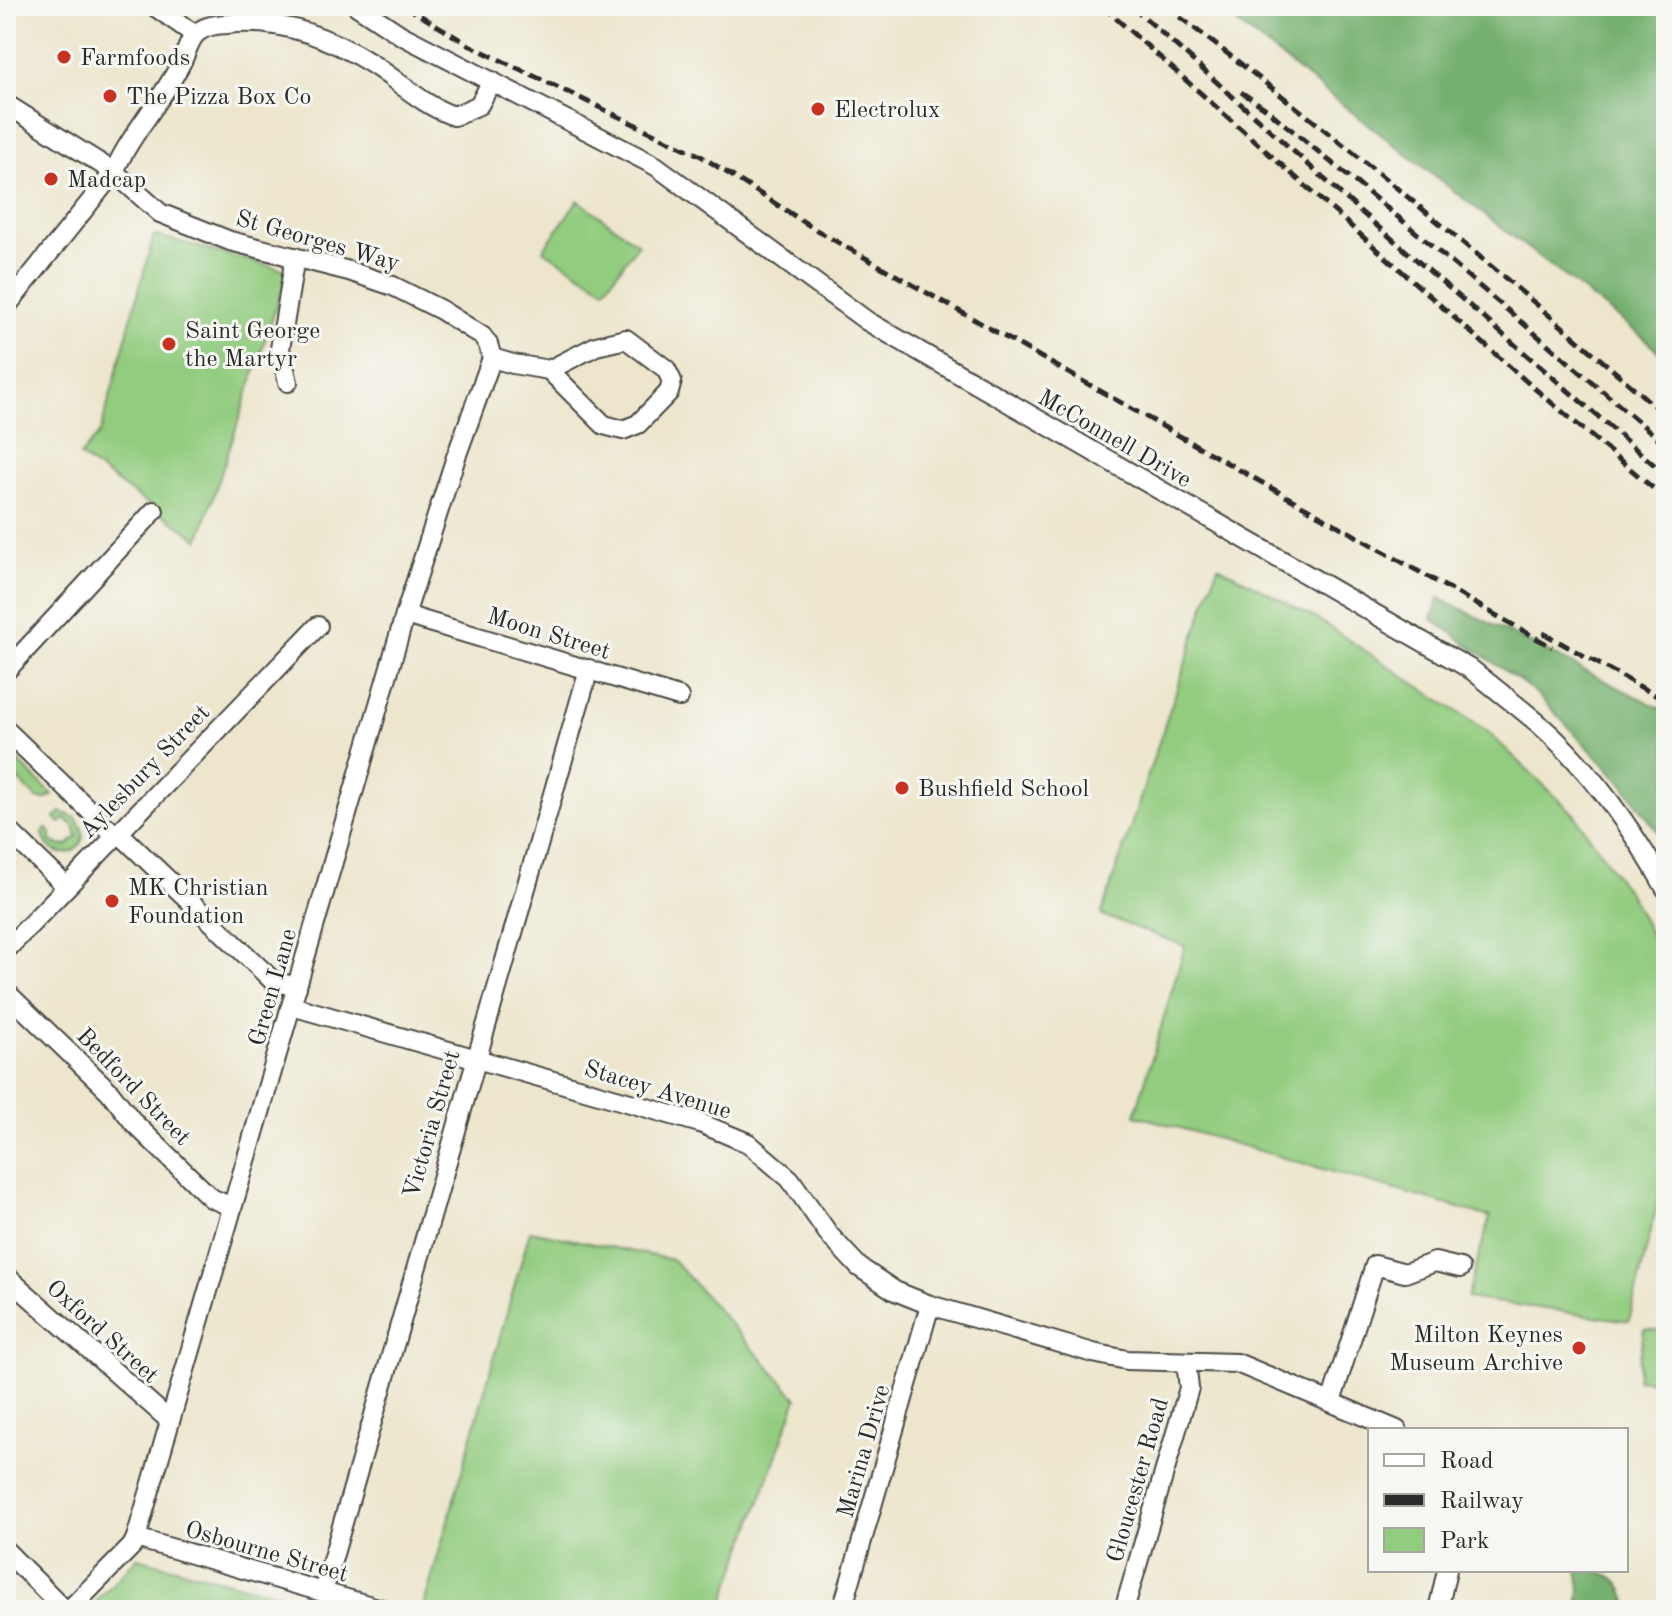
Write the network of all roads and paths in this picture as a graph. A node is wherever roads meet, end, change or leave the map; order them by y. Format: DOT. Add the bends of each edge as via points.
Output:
graph roads {
  1 [pos="154,6"];
  2 [pos="357,6"];
  3 [pos="194,34"];
  4 [pos="492,81"];
  5 [pos="6,104"];
  6 [pos="114,172"];
  7 [pos="295,257"];
  8 [pos="6,307"];
  9 [pos="492,358"];
  10 [pos="549,370"];
  11 [pos="288,382"];
  12 [pos="154,511"];
  13 [pos="405,615"];
  14 [pos="318,626"];
  15 [pos="589,669"];
  16 [pos="6,671"];
  17 [pos="679,697"];
  18 [pos="6,730"];
  19 [pos="6,828"];
  20 [pos="117,834"];
  21 [pos="66,886"];
  22 [pos="1666,889"];
  23 [pos="6,950"];
  24 [pos="297,987"];
  25 [pos="6,992"];
  26 [pos="292,1006"];
  27 [pos="475,1059"];
  28 [pos="232,1207"];
  29 [pos="1460,1268"];
  30 [pos="6,1276"];
  31 [pos="930,1305"];
  32 [pos="1186,1362"];
  33 [pos="1331,1402"];
  34 [pos="169,1420"];
  35 [pos="1392,1428"];
  36 [pos="136,1538"];
  37 [pos="6,1551"];
  38 [pos="1447,1572"];
  39 [pos="323,1592"];
  40 [pos="67,1610"];
  41 [pos="385,1610"];
  42 [pos="842,1610"];
  43 [pos="1124,1610"];
  44 [pos="1438,1610"];
  1 -- 3 [label="street"];
  2 -- 4 [label="street, McConnell Drive"];
  3 -- 4 [label="street" via="235,23 305,32 344,48 434,109 454,116 479,105"];
  3 -- 6 [label="street" via="181,65"];
  4 -- 22 [label="street, McConnell Drive" via="656,166 867,321 1472,670 1540,726 1593,780 1638,838"];
  5 -- 6 [label="street, St Georges Way"];
  6 -- 7 [label="street, St Georges Way" via="160,213 230,241"];
  6 -- 8 [label="street"];
  7 -- 9 [label="street, St Georges Way" via="393,286 441,310 482,336"];
  7 -- 11 [label="street" via="280,349"];
  9 -- 10 [label="street"];
  9 -- 13 [label="street, Green Lane"];
  10 -- 10 [label="street" via="604,425 623,430 638,424 669,392 672,381 666,369 626,339 596,346"];
  12 -- 16 [label="street"];
  13 -- 15 [label="street, Moon Street"];
  13 -- 24 [label="street, Green Lane"];
  14 -- 20 [label="street, Aylesbury Street"];
  15 -- 17 [label="street, Moon Street"];
  15 -- 27 [label="street, Victoria Street"];
  18 -- 20 [label="street"];
  19 -- 21 [label="street"];
  20 -- 21 [label="street, Aylesbury Street"];
  20 -- 24 [label="street" via="273,981"];
  21 -- 23 [label="street, Aylesbury Street"];
  24 -- 26 [label="street, Green Lane"];
  25 -- 28 [label="street, Bedford Street" via="211,1198"];
  26 -- 27 [label="street, Stacey Avenue"];
  26 -- 28 [label="street, Green Lane"];
  27 -- 31 [label="street, Stacey Avenue" via="700,1123 748,1143 790,1179 859,1267 895,1291"];
  27 -- 39 [label="street, Victoria Street"];
  28 -- 34 [label="street, Green Lane"];
  29 -- 33 [label="street" via="1435,1262 1405,1273 1375,1265"];
  30 -- 34 [label="street, Oxford Street"];
  31 -- 32 [label="street, Stacey Avenue" via="1093,1353"];
  31 -- 42 [label="street, Marina Drive"];
  32 -- 33 [label="street, Stacey Avenue" via="1237,1363"];
  32 -- 43 [label="street, Gloucester Road" via="1189,1388"];
  33 -- 35 [label="street, Stacey Avenue"];
  34 -- 36 [label="street, Green Lane"];
  36 -- 39 [label="street, Osbourne Street"];
  36 -- 40 [label="street, Green Lane"];
  37 -- 40 [label="street"];
  38 -- 44 [label="street"];
  39 -- 41 [label="street, Osbourne Street"];
}
